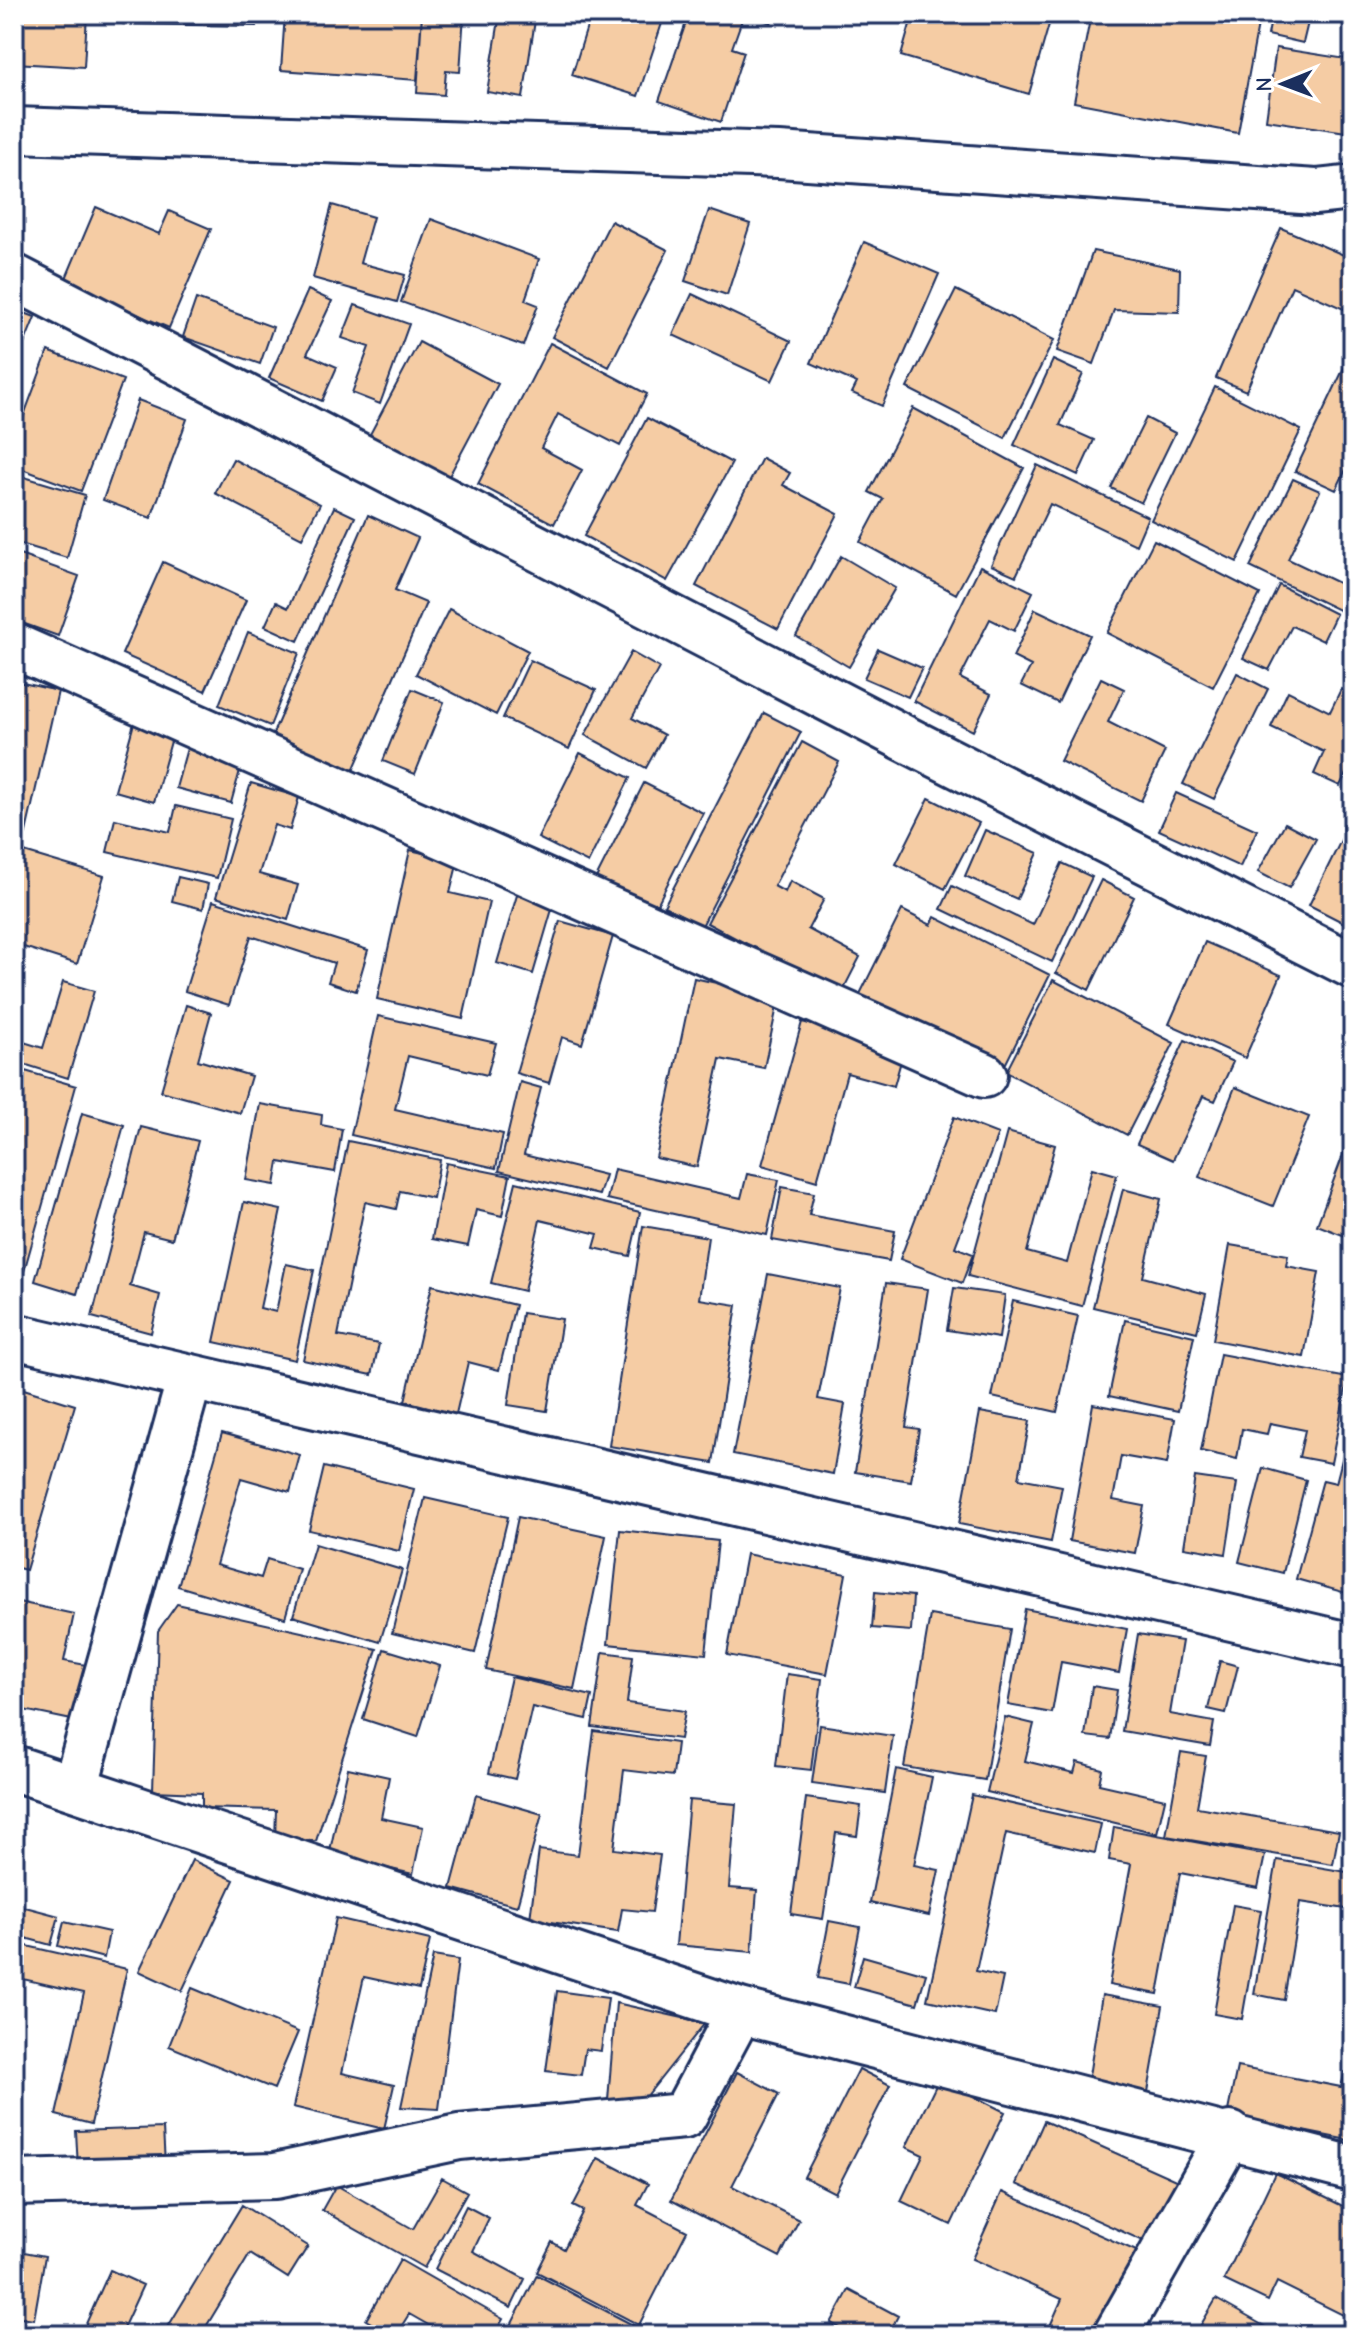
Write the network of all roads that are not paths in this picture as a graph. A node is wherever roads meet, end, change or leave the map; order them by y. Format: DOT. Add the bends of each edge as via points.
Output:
graph roads {
  1 [pos="14,130"];
  2 [pos="1334,190"];
  3 [pos="1353,216"];
  4 [pos="14,277"];
  5 [pos="14,646"];
  6 [pos="1353,966"];
  7 [pos="984,1075"];
  8 [pos="14,1336"];
  9 [pos="190,1377"];
  10 [pos="1353,1646"];
  11 [pos="14,1768"];
  12 [pos="75,1788"];
  13 [pos="740,2011"];
  14 [pos="1230,2134"];
  15 [pos="1353,2169"];
  16 [pos="14,2183"];
  17 [pos="1116,2335"];
  1 -- 2 [label="street" via="779,155"];
  2 -- 3 [label="street"];
  4 -- 6 [label="street"];
  5 -- 7 [label="street"];
  8 -- 9 [label="street"];
  9 -- 10 [label="street"];
  9 -- 12 [label="street"];
  11 -- 12 [label="street"];
  12 -- 13 [label="street"];
  13 -- 14 [label="street"];
  13 -- 16 [label="street" via="684,2116 459,2137 275,2176"];
  14 -- 15 [label="street"];
  14 -- 17 [label="street"];
}
